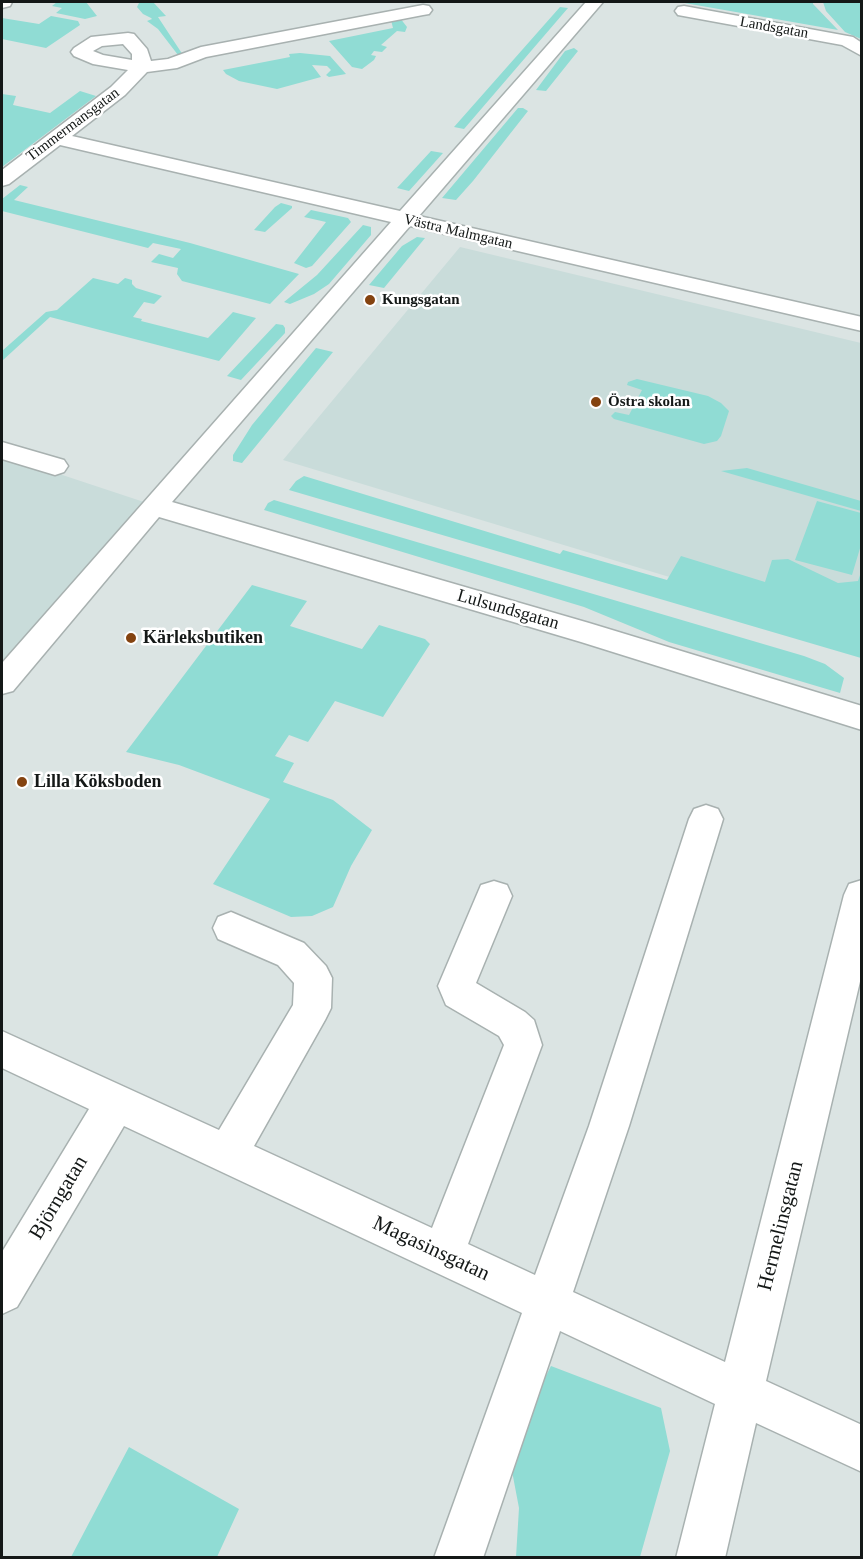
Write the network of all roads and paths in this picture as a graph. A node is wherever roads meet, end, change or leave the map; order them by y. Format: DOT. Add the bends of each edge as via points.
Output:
graph roads {
  1 [pos="595,2"];
  2 [pos="423,10"];
  3 [pos="684,11"];
  4 [pos="861,51"];
  5 [pos="55,138"];
  6 [pos="2,180"];
  7 [pos="403,219"];
  8 [pos="861,324"];
  9 [pos="2,450"];
  10 [pos="55,466"];
  11 [pos="153,506"];
  12 [pos="2,682"];
  13 [pos="861,718"];
  14 [pos="706,819"];
  15 [pos="861,895"];
  16 [pos="494,896"];
  17 [pos="231,928"];
  18 [pos="2,1049"];
  19 [pos="116,1103"];
  20 [pos="228,1153"];
  21 [pos="443,1255"];
  22 [pos="2,1292"];
  23 [pos="545,1303"];
  24 [pos="740,1393"];
  25 [pos="861,1449"];
  26 [pos="458,1557"];
  27 [pos="700,1557"];
  1 -- 7 [label="street"];
  2 -- 5 [label="street, Timmermansgatan" via="142,67 118,92"];
  3 -- 4 [label="street, Landsgatan" via="847,41"];
  5 -- 6 [label="street, Timmermansgatan"];
  5 -- 7 [label="street, Västra Malmgatan"];
  7 -- 8 [label="street, Västra Malmgatan"];
  7 -- 11 [label="street"];
  9 -- 10 [label="street"];
  11 -- 12 [label="street"];
  11 -- 13 [label="street, Lulsundsgatan" via="578,630"];
  14 -- 23 [label="street" via="609,1126"];
  15 -- 24 [label="street, Hermelinsgatan"];
  16 -- 21 [label="street" via="457,987 459,993 512,1024 523,1045"];
  17 -- 20 [label="street" via="291,954 313,978 312,1008"];
  18 -- 19 [label="street, Magasinsgatan"];
  19 -- 20 [label="street, Magasinsgatan"];
  19 -- 22 [label="street, Björngatan"];
  20 -- 21 [label="street, Magasinsgatan"];
  21 -- 23 [label="street, Magasinsgatan"];
  23 -- 24 [label="street, Magasinsgatan"];
  23 -- 26 [label="street"];
  24 -- 25 [label="street, Magasinsgatan"];
  24 -- 27 [label="street, Hermelinsgatan"];
}
